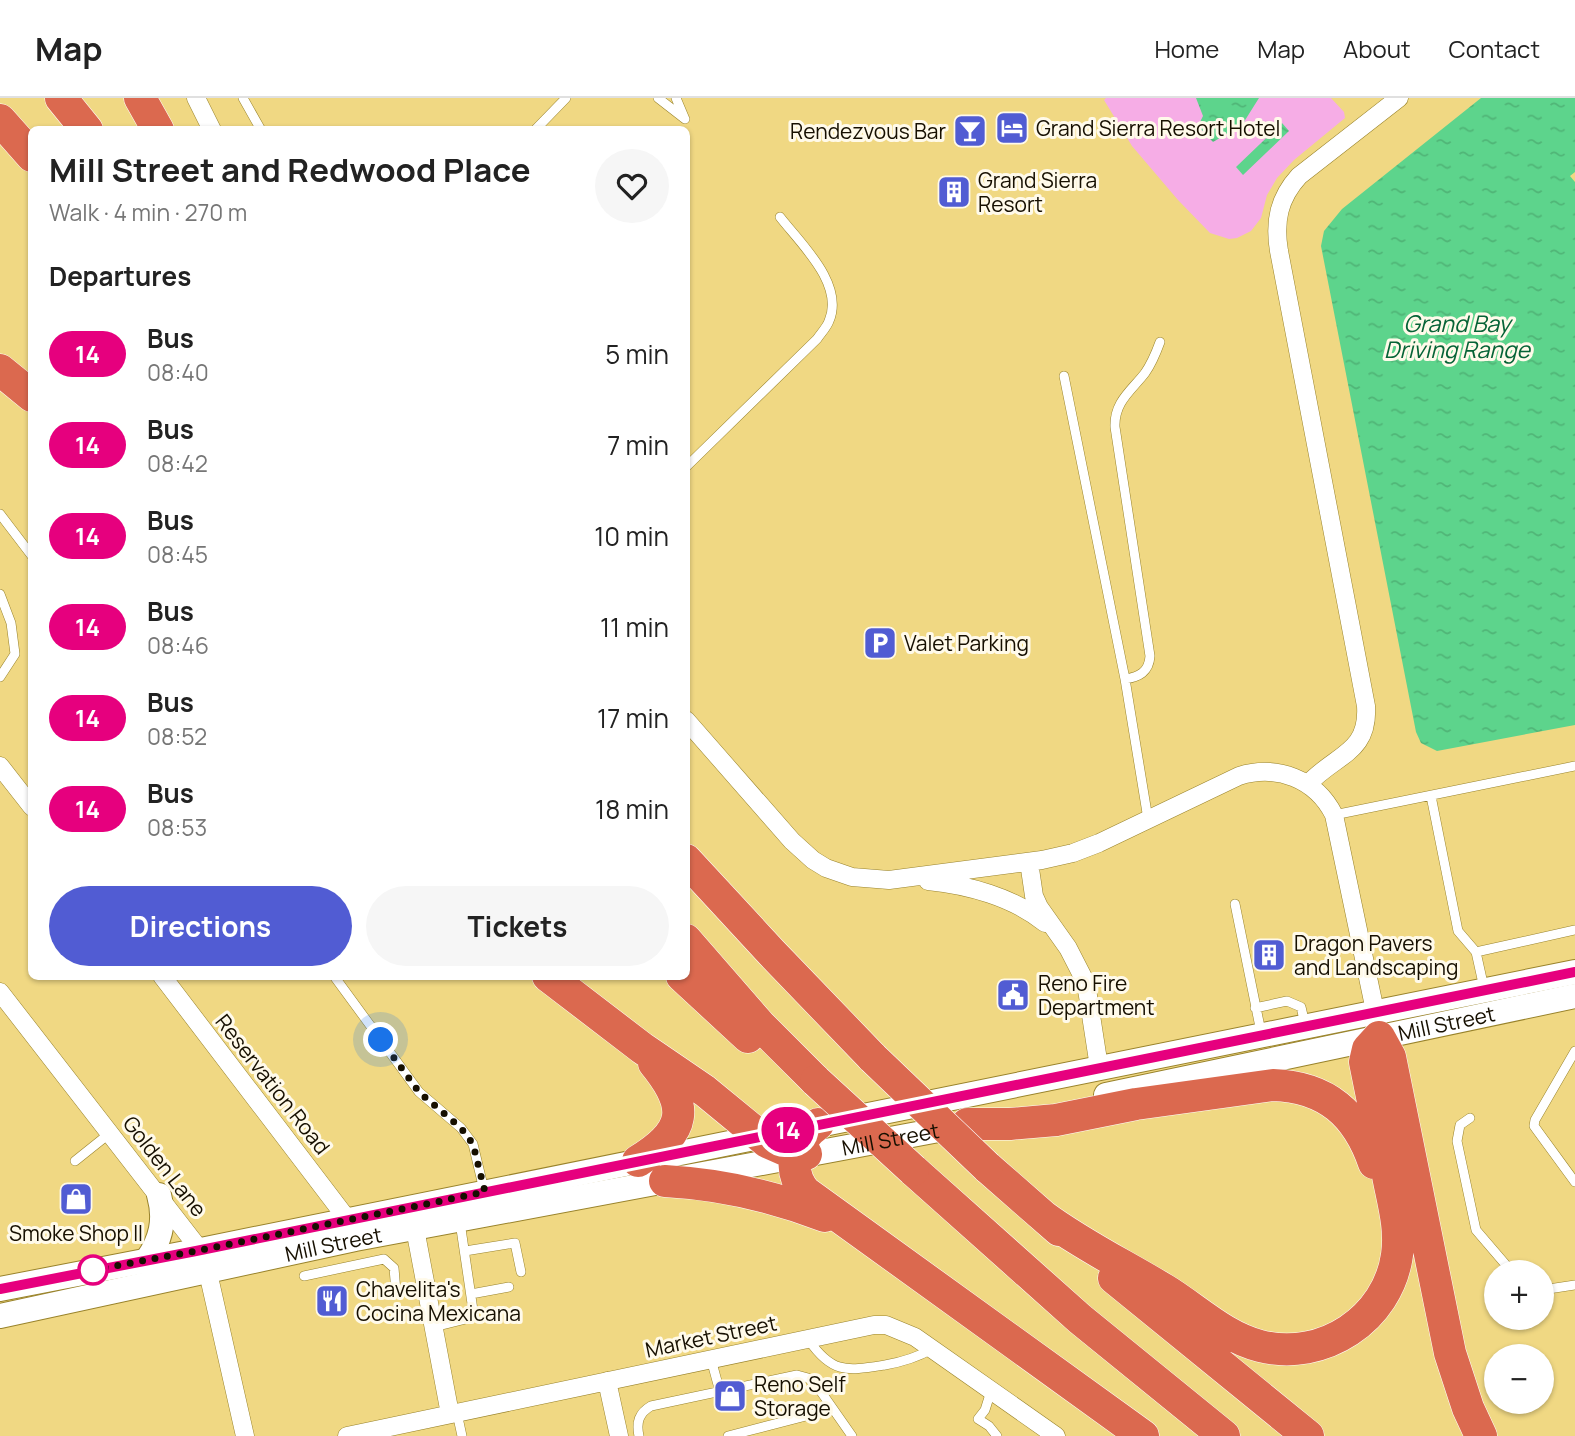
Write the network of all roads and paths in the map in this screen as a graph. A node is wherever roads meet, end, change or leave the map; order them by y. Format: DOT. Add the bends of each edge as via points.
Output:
graph roads {
  1 [pos="61,98"];
  2 [pos="140,98"];
  3 [pos="195,98"];
  4 [pos="243,98"];
  5 [pos="566,98"];
  6 [pos="658,98"];
  7 [pos="676,98"];
  8 [pos="1399,98"];
  9 [pos="0,120"];
  10 [pos="84,126"];
  11 [pos="156,126"];
  12 [pos="210,126"];
  13 [pos="259,126"];
  14 [pos="539,126"];
  15 [pos="28,152"];
  16 [pos="780,217"];
  17 [pos="1160,342"];
  18 [pos="0,370"];
  19 [pos="1064,376"];
  20 [pos="28,393"];
  21 [pos="690,463"];
  22 [pos="0,514"];
  23 [pos="28,551"];
  24 [pos="0,594"];
  25 [pos="0,677"];
  26 [pos="1125,679"];
  27 [pos="690,725"];
  28 [pos="0,766"];
  29 [pos="1575,766"];
  30 [pos="1308,784"];
  31 [pos="1431,796"];
  32 [pos="28,802"];
  33 [pos="1334,815"];
  34 [pos="1148,819"];
  35 [pos="1028,862"];
  36 [pos="690,864"];
  37 [pos="889,880"];
  38 [pos="1235,904"];
  39 [pos="1575,930"];
  40 [pos="1061,937"];
  41 [pos="690,945"];
  42 [pos="1476,953"];
  43 [pos="1575,972"];
  44 [pos="165,980"];
  45 [pos="337,980"];
  46 [pos="553,980"];
  47 [pos="686,980"];
  48 [pos="1484,989"];
  49 [pos="0,992"];
  50 [pos="1575,996"];
  51 [pos="1255,1008"];
  52 [pos="1377,1024"];
  53 [pos="1305,1025"];
  54 [pos="1261,1034"];
  55 [pos="642,1048"];
  56 [pos="1575,1051"];
  57 [pos="1099,1067"];
  58 [pos="815,1080"];
  59 [pos="1469,1118"];
  60 [pos="818,1124"];
  61 [pos="967,1124"];
  62 [pos="110,1133"];
  63 [pos="758,1136"];
  64 [pos="799,1154"];
  65 [pos="75,1161"];
  66 [pos="638,1161"];
  67 [pos="666,1181"];
  68 [pos="1575,1182"];
  69 [pos="485,1192"];
  70 [pos="159,1195"];
  71 [pos="1043,1216"];
  72 [pos="413,1217"];
  73 [pos="460,1219"];
  74 [pos="348,1220"];
  75 [pos="1397,1223"];
  76 [pos="873,1240"];
  77 [pos="465,1251"];
  78 [pos="147,1260"];
  79 [pos="205,1260"];
  80 [pos="1502,1260"];
  81 [pos="521,1272"];
  82 [pos="304,1276"];
  83 [pos="1575,1285"];
  84 [pos="509,1287"];
  85 [pos="1554,1288"];
  86 [pos="0,1289"];
  87 [pos="396,1292"];
  88 [pos="471,1294"];
  89 [pos="0,1316"];
  90 [pos="434,1327"];
  91 [pos="808,1339"];
  92 [pos="932,1349"];
  93 [pos="712,1359"];
  94 [pos="607,1381"];
  95 [pos="991,1391"];
  96 [pos="720,1392"];
  97 [pos="833,1409"];
  98 [pos="454,1413"];
  99 [pos="368,1434"];
  100 [pos="245,1436"];
  101 [pos="347,1436"];
  102 [pos="462,1436"];
  103 [pos="619,1436"];
  104 [pos="639,1436"];
  105 [pos="728,1436"];
  106 [pos="852,1436"];
  107 [pos="997,1436"];
  108 [pos="1056,1436"];
  109 [pos="1143,1436"];
  110 [pos="1224,1436"];
  111 [pos="1308,1436"];
  112 [pos="1481,1436"];
  1 -- 10 [label="highway"];
  2 -- 11 [label="highway"];
  3 -- 12 [label="street"];
  4 -- 13 [label="lane"];
  5 -- 14 [label="lane"];
  6 -- 7 [label="lane" via="685,119"];
  8 -- 30 [label="street" via="1299,176 1277,219 1278,244 1366,706 1366,727 1360,741"];
  9 -- 15 [label="highway"];
  16 -- 21 [label="lane" via="825,275 833,307 829,322"];
  17 -- 26 [label="lane" via="1146,371 1118,406 1115,420 1150,656 1144,673"];
  18 -- 20 [label="highway"];
  19 -- 26 [label="lane"];
  22 -- 23 [label="lane"];
  24 -- 25 [label="lane" via="11,623 15,654"];
  26 -- 34 [label="lane"];
  27 -- 37 [label="street" via="813,860 852,877"];
  28 -- 32 [label="street"];
  29 -- 31 [label="lane"];
  30 -- 33 [label="street"];
  30 -- 34 [label="street" via="1283,773 1249,772"];
  31 -- 33 [label="lane"];
  31 -- 42 [label="lane" via="1458,931"];
  33 -- 52 [label="street"];
  34 -- 35 [label="street" via="1073,853"];
  35 -- 37 [label="street"];
  35 -- 40 [label="street" via="1034,896"];
  36 -- 71 [label="highway, bridge" via="873,1058"];
  37 -- 40 [label="street" via="952,884 997,897 1033,914"];
  38 -- 51 [label="lane"];
  39 -- 42 [label="lane"];
  40 -- 57 [label="street" via="1086,983"];
  41 -- 58 [label="highway"];
  42 -- 48 [label="lane"];
  43 -- 48 [label="main road, Mill Street"];
  44 -- 74 [label="street, Reservation Road"];
  45 -- 69 [label="lane" via="419,1092 473,1144"];
  46 -- 55 [label="highway"];
  47 -- 58 [label="highway" via="754,1042"];
  48 -- 52 [label="main road, Mill Street"];
  49 -- 62 [label="street, Golden Lane"];
  50 -- 52 [label="main road, Mill Street"];
  51 -- 53 [label="lane" via="1287,1001 1301,1007"];
  51 -- 54 [label="lane"];
  52 -- 53 [label="main road, Mill Street"];
  52 -- 61 [label="main road, Mill Street"];
  52 -- 75 [label="highway" via="1365,1062"];
  52 -- 112 [label="highway" via="1390,1057 1450,1353"];
  53 -- 54 [label="main road, Mill Street"];
  54 -- 57 [label="main road, Mill Street"];
  55 -- 63 [label="highway" via="705,1091"];
  55 -- 66 [label="highway" via="671,1086 678,1109 670,1137"];
  56 -- 68 [label="lane" via="1534,1126"];
  57 -- 60 [label="main road, Mill Street"];
  58 -- 110 [label="highway, bridge" via="1080,1319"];
  59 -- 80 [label="lane" via="1460,1125 1458,1141 1476,1230"];
  60 -- 63 [label="main road, Mill Street"];
  60 -- 64 [label="highway" via="804,1136"];
  61 -- 64 [label="main road, Mill Street"];
  61 -- 75 [label="highway" via="1031,1123 1273,1085 1299,1088 1334,1103 1353,1122"];
  62 -- 65 [label="lane"];
  62 -- 70 [label="street, Golden Lane"];
  63 -- 64 [label="highway"];
  63 -- 66 [label="main road, Mill Street"];
  64 -- 67 [label="main road, Mill Street"];
  64 -- 76 [label="highway" via="796,1175 805,1192"];
  66 -- 69 [label="main road, Mill Street"];
  67 -- 73 [label="main road, Mill Street"];
  67 -- 76 [label="highway" via="720,1186 772,1198 832,1219"];
  69 -- 72 [label="main road, Mill Street"];
  70 -- 78 [label="main road" via="161,1232"];
  70 -- 79 [label="street, Golden Lane"];
  71 -- 75 [label="highway" via="1231,1335 1260,1346 1290,1350 1333,1340 1374,1308 1394,1269"];
  71 -- 111 [label="highway"];
  72 -- 73 [label="main road, Mill Street"];
  72 -- 74 [label="main road, Mill Street"];
  72 -- 79 [label="main road, Mill Street"];
  72 -- 90 [label="street"];
  73 -- 77 [label="lane"];
  74 -- 79 [label="main road, Mill Street"];
  76 -- 109 [label="highway"];
  77 -- 81 [label="lane" via="515,1243"];
  77 -- 88 [label="lane"];
  78 -- 79 [label="main road, Mill Street"];
  78 -- 86 [label="main road, Mill Street"];
  79 -- 89 [label="main road, Mill Street"];
  79 -- 100 [label="street, Golden Lane"];
  82 -- 87 [label="lane" via="384,1259 394,1268"];
  83 -- 85 [label="lane"];
  84 -- 88 [label="lane"];
  88 -- 90 [label="lane" via="474,1317"];
  90 -- 98 [label="street"];
  91 -- 92 [label="street, Market Street" via="886,1325"];
  91 -- 92 [label="lane" via="828,1361 843,1369 909,1361"];
  91 -- 93 [label="street, Market Street"];
  92 -- 95 [label="street, Market Street"];
  93 -- 94 [label="street, Market Street"];
  93 -- 96 [label="lane"];
  94 -- 98 [label="street, Market Street"];
  94 -- 103 [label="street"];
  95 -- 107 [label="lane" via="978,1419"];
  95 -- 108 [label="street, Market Street"];
  96 -- 97 [label="lane" via="797,1375 808,1378"];
  96 -- 104 [label="lane" via="651,1406 638,1420"];
  97 -- 105 [label="lane"];
  97 -- 106 [label="lane"];
  98 -- 99 [label="street, Market Street"];
  98 -- 102 [label="lane"];
  99 -- 101 [label="street, Market Street"];
}
